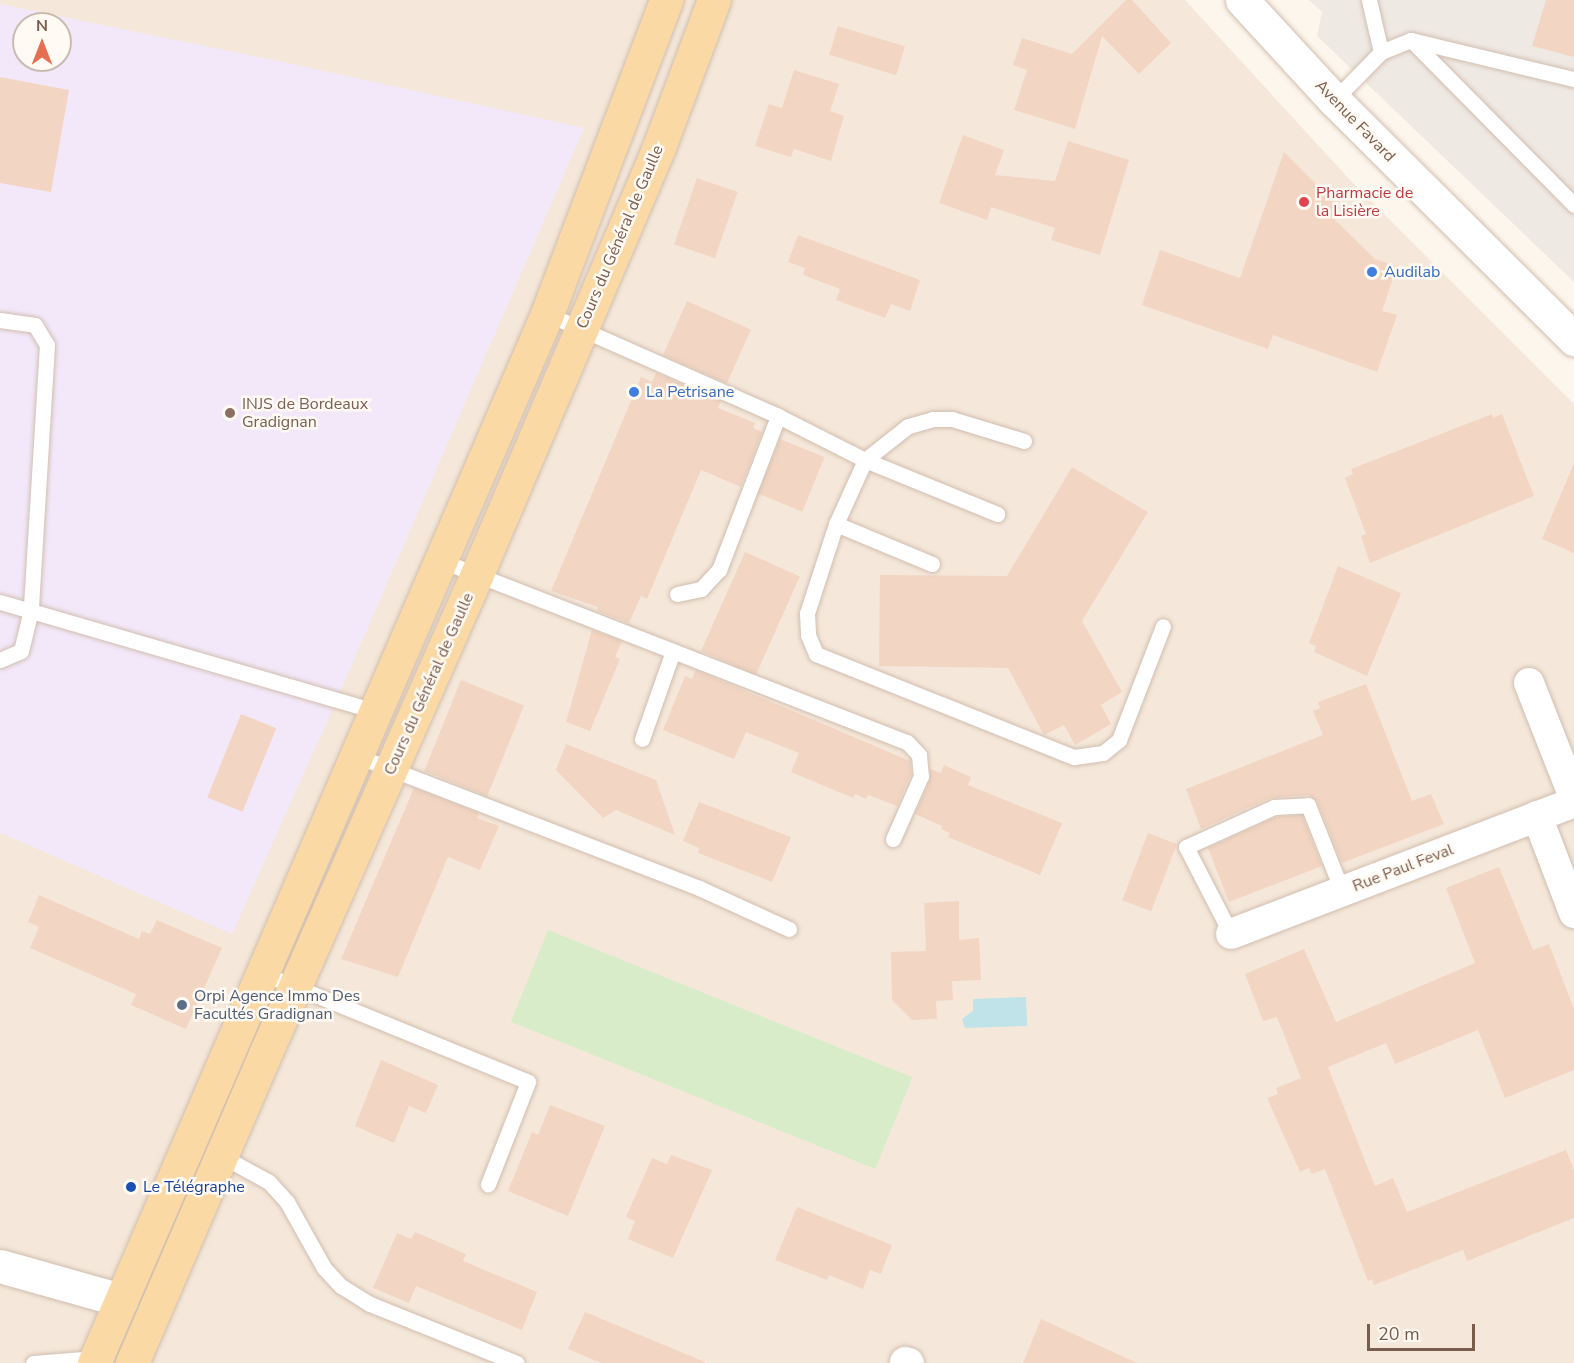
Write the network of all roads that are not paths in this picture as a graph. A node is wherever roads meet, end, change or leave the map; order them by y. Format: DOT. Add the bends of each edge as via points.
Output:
graph roads {
  1 [pos="666,0"];
  2 [pos="714,0"];
  3 [pos="1242,0"];
  4 [pos="1369,0"];
  5 [pos="1411,40"];
  6 [pos="1382,52"];
  7 [pos="1574,79"];
  8 [pos="1334,100"];
  9 [pos="1574,205"];
  10 [pos="547,314"];
  11 [pos="0,320"];
  12 [pos="582,327"];
  13 [pos="1574,339"];
  14 [pos="778,416"];
  15 [pos="1024,441"];
  16 [pos="489,451"];
  17 [pos="865,460"];
  18 [pos="523,467"];
  19 [pos="997,514"];
  20 [pos="836,524"];
  21 [pos="442,561"];
  22 [pos="932,564"];
  23 [pos="477,574"];
  24 [pos="677,594"];
  25 [pos="0,602"];
  26 [pos="31,610"];
  27 [pos="1163,626"];
  28 [pos="673,651"];
  29 [pos="0,660"];
  30 [pos="1529,683"];
  31 [pos="376,711"];
  32 [pos="642,739"];
  33 [pos="357,756"];
  34 [pos="392,770"];
  35 [pos="1574,797"];
  36 [pos="1574,802"];
  37 [pos="1537,816"];
  38 [pos="893,839"];
  39 [pos="1342,891"];
  40 [pos="1574,913"];
  41 [pos="789,929"];
  42 [pos="1232,934"];
  43 [pos="264,974"];
  44 [pos="295,987"];
  45 [pos="191,1141"];
  46 [pos="222,1155"];
  47 [pos="488,1184"];
  48 [pos="0,1266"];
  49 [pos="121,1300"];
  50 [pos="155,1310"];
  51 [pos="95,1361"];
  52 [pos="33,1363"];
  53 [pos="132,1363"];
  54 [pos="517,1363"];
  1 -- 10 [label="main road"];
  2 -- 12 [label="main road, Cours du Général de Gaulle" via="658,147"];
  3 -- 8 [label="street, Avenue Favard"];
  4 -- 6 [label="lane"];
  5 -- 6 [label="lane"];
  5 -- 7 [label="lane"];
  5 -- 9 [label="lane"];
  6 -- 8 [label="lane"];
  8 -- 13 [label="street, Avenue Favard"];
  10 -- 12 [label="lane"];
  10 -- 16 [label="main road"];
  11 -- 26 [label="lane" via="35,325 47,345"];
  12 -- 14 [label="lane"];
  12 -- 18 [label="main road, Cours du Général de Gaulle"];
  14 -- 17 [label="lane"];
  14 -- 24 [label="lane" via="719,570 701,589"];
  15 -- 17 [label="lane" via="952,419 933,419 908,426"];
  16 -- 18 [label="main road"];
  16 -- 21 [label="main road"];
  17 -- 19 [label="lane"];
  17 -- 20 [label="lane"];
  18 -- 23 [label="main road, Cours du Général de Gaulle"];
  20 -- 22 [label="lane"];
  20 -- 27 [label="lane" via="807,613 808,635 816,654 1074,757 1103,753 1119,740"];
  21 -- 23 [label="lane"];
  21 -- 31 [label="main road"];
  23 -- 28 [label="lane"];
  23 -- 34 [label="main road, Cours du Général de Gaulle"];
  25 -- 26 [label="lane"];
  26 -- 29 [label="lane" via="21,651"];
  26 -- 31 [label="lane"];
  28 -- 32 [label="lane"];
  28 -- 38 [label="lane" via="907,742 920,755 921,776"];
  30 -- 35 [label="street"];
  31 -- 33 [label="main road"];
  33 -- 34 [label="lane"];
  33 -- 43 [label="main road"];
  34 -- 41 [label="lane" via="699,888"];
  34 -- 44 [label="main road, Cours du Général de Gaulle"];
  36 -- 37 [label="street, Rue Paul Feval"];
  37 -- 39 [label="street, Rue Paul Feval"];
  37 -- 40 [label="street"];
  39 -- 42 [label="street, Rue Paul Feval"];
  39 -- 42 [label="lane" via="1308,805 1274,807 1186,847"];
  43 -- 44 [label="lane"];
  43 -- 45 [label="main road"];
  44 -- 46 [label="main road, Cours du Général de Gaulle"];
  44 -- 47 [label="lane" via="528,1082"];
  45 -- 46 [label="lane"];
  45 -- 49 [label="main road"];
  46 -- 50 [label="main road, Cours du Général de Gaulle"];
  46 -- 54 [label="lane" via="269,1182 287,1202 324,1268 341,1286 370,1304"];
  48 -- 49 [label="street"];
  49 -- 50 [label="street"];
  49 -- 51 [label="main road"];
  50 -- 53 [label="main road, Cours du Général de Gaulle"];
  51 -- 52 [label="lane"];
}
